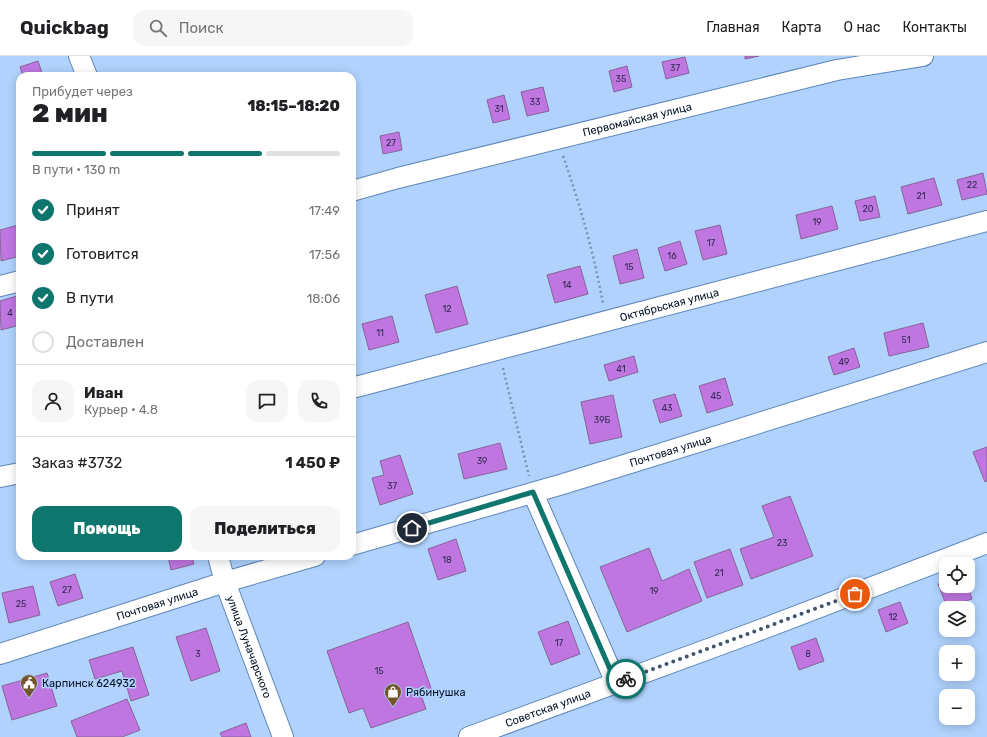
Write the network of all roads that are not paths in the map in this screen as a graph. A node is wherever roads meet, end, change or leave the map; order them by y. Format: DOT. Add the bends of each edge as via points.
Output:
graph roads {
  1 [pos="79,56"];
  2 [pos="923,56"];
  3 [pos="85,72"];
  4 [pos="356,190"];
  5 [pos="987,221"];
  6 [pos="16,282"];
  7 [pos="0,286"];
  8 [pos="987,352"];
  9 [pos="356,387"];
  10 [pos="16,474"];
  11 [pos="0,477"];
  12 [pos="533,492"];
  13 [pos="987,543"];
  14 [pos="356,544"];
  15 [pos="219,560"];
  16 [pos="301,560"];
  17 [pos="225,582"];
  18 [pos="0,654"];
  19 [pos="616,683"];
  20 [pos="283,737"];
  21 [pos="469,737"];
  1 -- 3 [label="street"];
  2 -- 4 [label="street, Первомайская улица" via="837,70"];
  5 -- 9 [label="street, Октябрьская улица"];
  6 -- 7 [label="street"];
  8 -- 12 [label="street, Почтовая улица"];
  10 -- 11 [label="street"];
  12 -- 14 [label="street, Почтовая улица"];
  12 -- 19 [label="street"];
  13 -- 19 [label="street, Советская улица" via="752,634"];
  15 -- 17 [label="street, улица Луначарского"];
  16 -- 17 [label="street, Почтовая улица"];
  17 -- 18 [label="street, Почтовая улица"];
  17 -- 20 [label="street, улица Луначарского"];
  19 -- 21 [label="street, Советская улица"];
}
